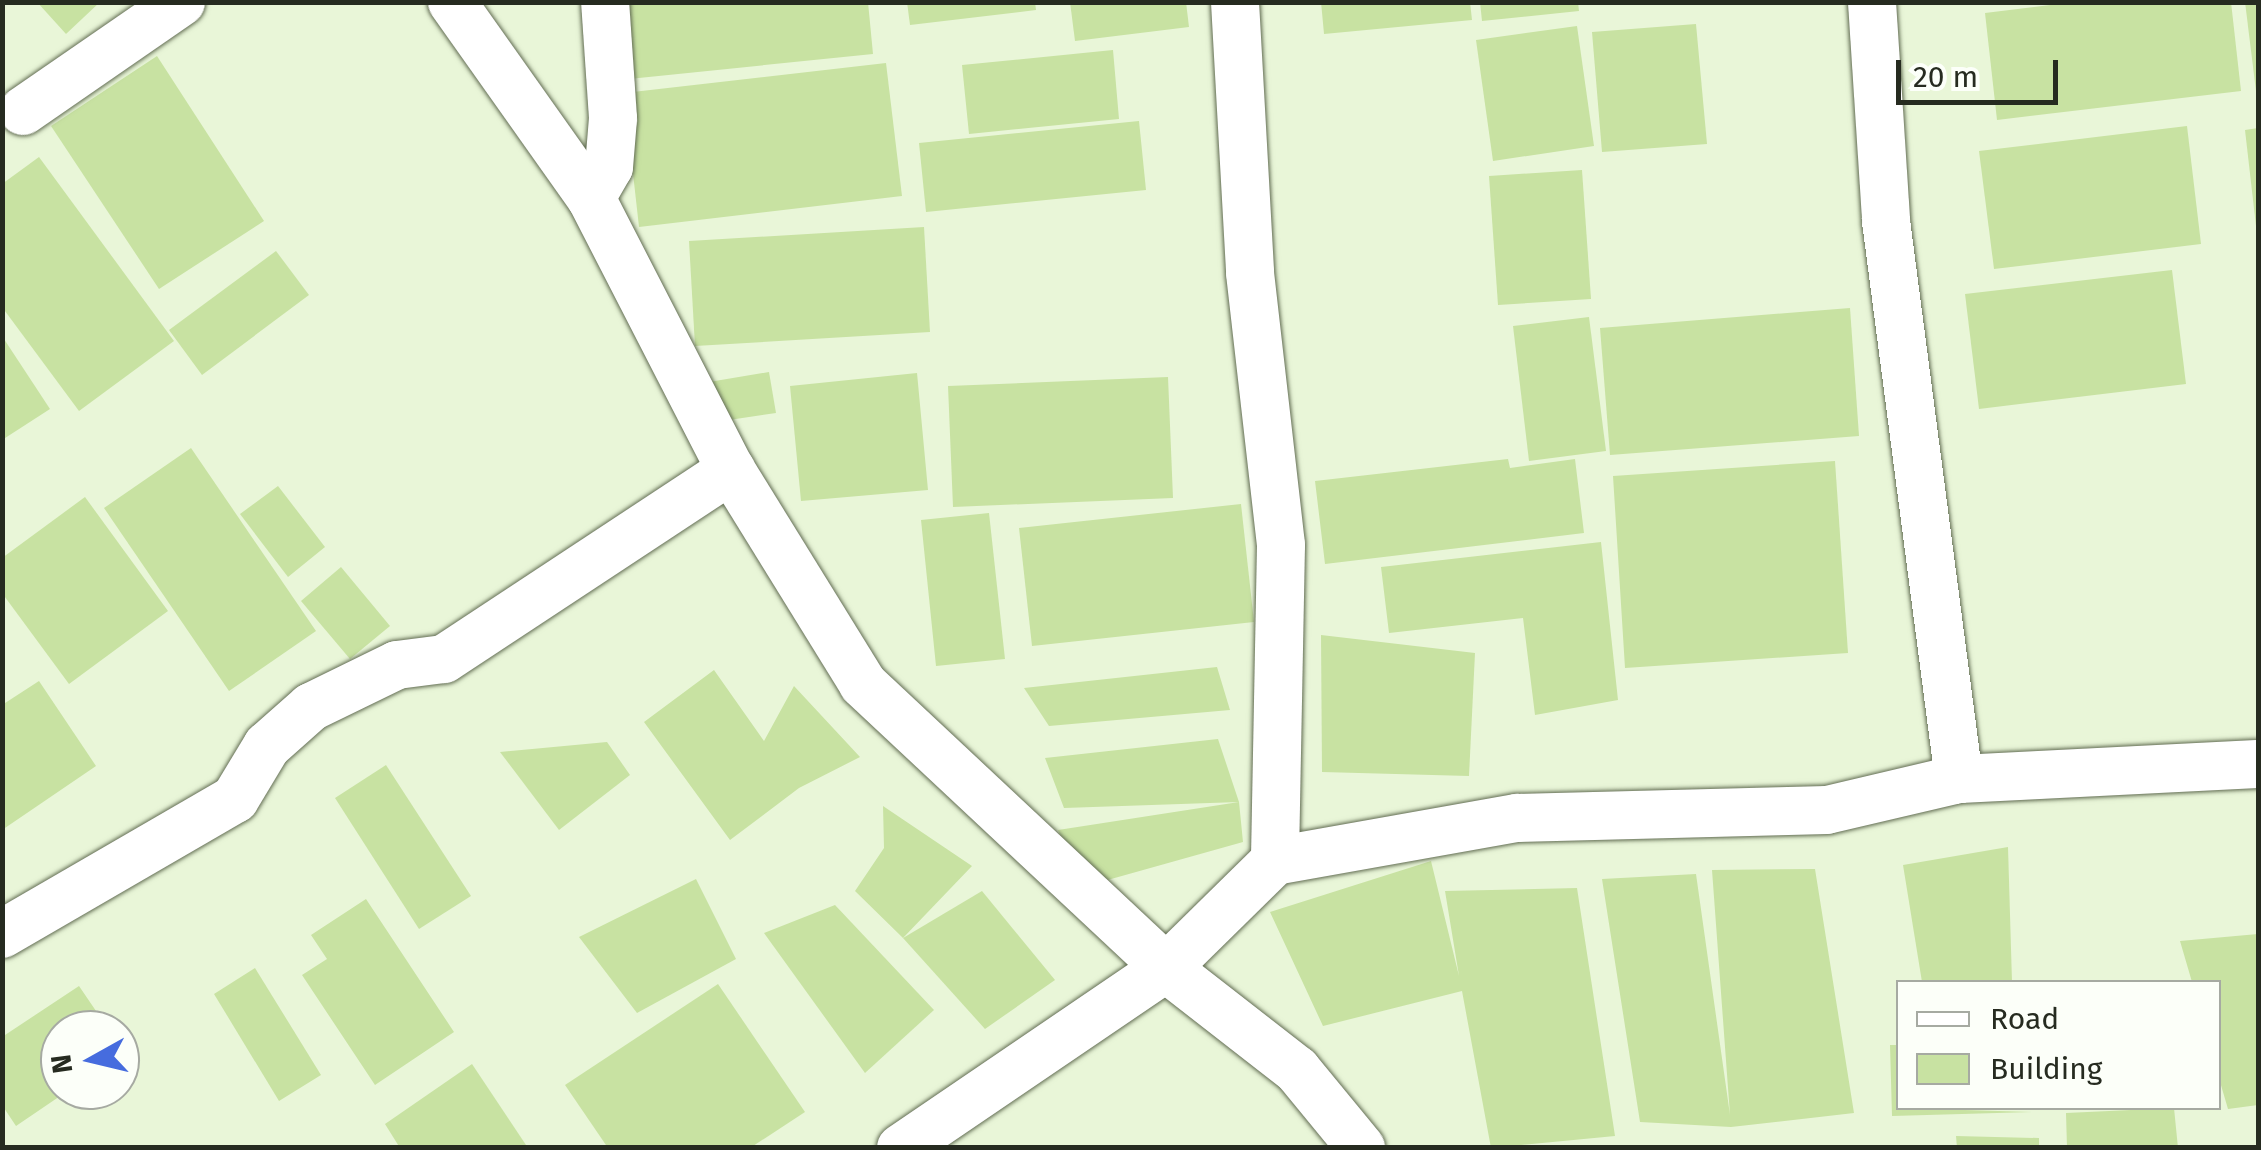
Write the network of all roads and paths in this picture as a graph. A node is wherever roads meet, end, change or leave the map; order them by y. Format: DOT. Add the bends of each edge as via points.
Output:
graph roads {
  1 [pos="181,2"];
  2 [pos="452,2"];
  3 [pos="605,2"];
  4 [pos="1235,2"];
  5 [pos="1872,2"];
  6 [pos="23,111"];
  7 [pos="591,198"];
  8 [pos="731,470"];
  9 [pos="2258,764"];
  10 [pos="1959,780"];
  11 [pos="1274,861"];
  12 [pos="2,934"];
  13 [pos="1166,968"];
  14 [pos="901,1148"];
  15 [pos="1361,1148"];
  1 -- 6 [label="street"];
  2 -- 7 [label="street"];
  3 -- 7 [label="street" via="613,118 609,167"];
  4 -- 11 [label="street" via="1250,273 1282,545"];
  5 -- 10 [label="street" via="1886,221"];
  7 -- 8 [label="street"];
  8 -- 12 [label="street" via="444,659 397,666 311,707 268,746 235,799"];
  8 -- 13 [label="street" via="863,684"];
  9 -- 10 [label="street"];
  10 -- 11 [label="street" via="1827,810 1517,818"];
  11 -- 13 [label="street"];
  13 -- 14 [label="street"];
  13 -- 15 [label="street" via="1297,1070"];
}
